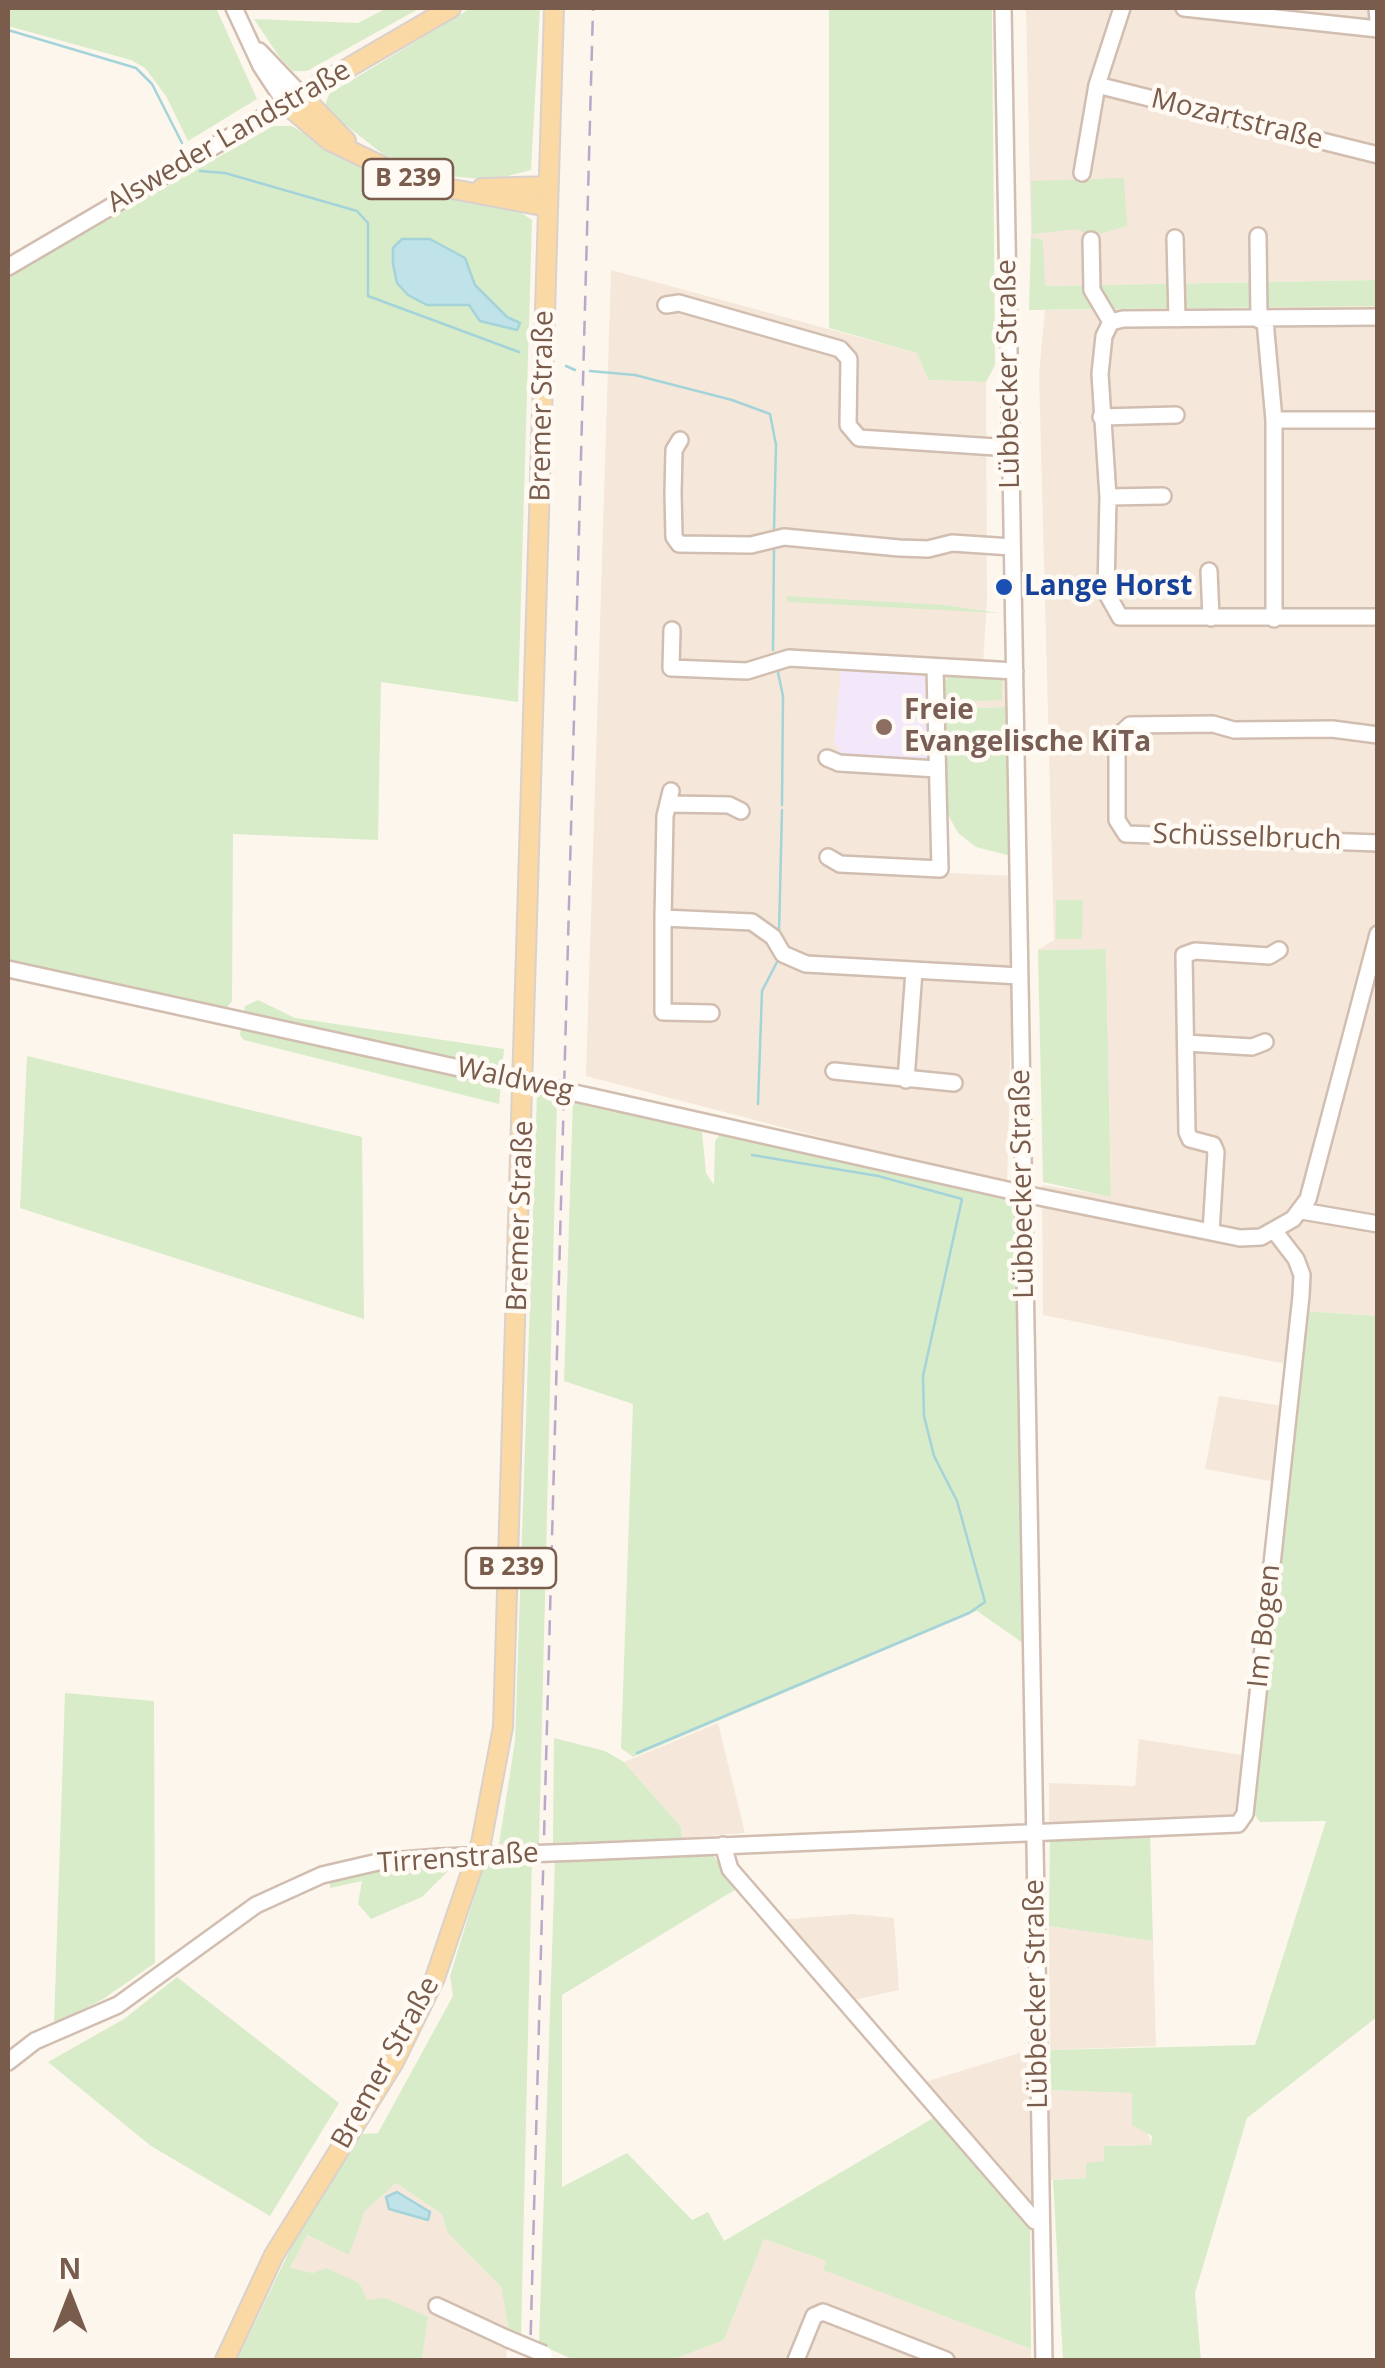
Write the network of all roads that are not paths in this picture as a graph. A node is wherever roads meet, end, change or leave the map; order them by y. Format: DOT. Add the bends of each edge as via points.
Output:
graph roads {
  1 [pos="234,8"];
  2 [pos="451,8"];
  3 [pos="554,8"];
  4 [pos="1004,8"];
  5 [pos="1122,8"];
  6 [pos="1184,8"];
  7 [pos="1377,8"];
  8 [pos="1378,20"];
  9 [pos="1378,29"];
  10 [pos="1097,85"];
  11 [pos="293,100"];
  12 [pos="1378,154"];
  13 [pos="1082,173"];
  14 [pos="548,186"];
  15 [pos="548,207"];
  16 [pos="1258,236"];
  17 [pos="1176,238"];
  18 [pos="1091,240"];
  19 [pos="8,267"];
  20 [pos="666,305"];
  21 [pos="1378,317"];
  22 [pos="1177,318"];
  23 [pos="1262,320"];
  24 [pos="1111,322"];
  25 [pos="1176,415"];
  26 [pos="1101,417"];
  27 [pos="1274,420"];
  28 [pos="1378,420"];
  29 [pos="680,440"];
  30 [pos="1011,448"];
  31 [pos="1163,496"];
  32 [pos="1108,497"];
  33 [pos="1012,547"];
  34 [pos="1209,571"];
  35 [pos="1378,617"];
  36 [pos="1211,618"];
  37 [pos="1274,619"];
  38 [pos="672,630"];
  39 [pos="935,668"];
  40 [pos="1014,671"];
  41 [pos="1378,734"];
  42 [pos="827,758"];
  43 [pos="936,769"];
  44 [pos="741,811"];
  45 [pos="1378,843"];
  46 [pos="828,856"];
  47 [pos="662,918"];
  48 [pos="1378,934"];
  49 [pos="1279,950"];
  50 [pos="8,969"];
  51 [pos="914,971"];
  52 [pos="1020,976"];
  53 [pos="1370,984"];
  54 [pos="711,1014"];
  55 [pos="1265,1042"];
  56 [pos="1186,1043"];
  57 [pos="834,1072"];
  58 [pos="906,1080"];
  59 [pos="954,1083"];
  60 [pos="1023,1193"];
  61 [pos="1302,1211"];
  62 [pos="1378,1224"];
  63 [pos="1211,1232"];
  64 [pos="1276,1232"];
  65 [pos="1036,1831"];
  66 [pos="723,1844"];
  67 [pos="8,2062"];
  68 [pos="1040,2220"];
  69 [pos="438,2306"];
  70 [pos="551,2357"];
  71 [pos="225,2360"];
  72 [pos="796,2360"];
  73 [pos="946,2360"];
  74 [pos="1044,2360"];
  1 -- 11 [label="street"];
  2 -- 11 [label="main road, Alsweder Landstraße"];
  3 -- 14 [label="main road, Bremer Straße / B 239"];
  4 -- 30 [label="street, Lübbecker Straße"];
  5 -- 10 [label="street"];
  6 -- 9 [label="street"];
  7 -- 8 [label="street"];
  10 -- 12 [label="street, Mozartstraße"];
  10 -- 13 [label="street"];
  11 -- 14 [label="main road, B 239" via="353,146 416,176 460,187"];
  11 -- 15 [label="main road, B 239" via="330,141 415,182"];
  11 -- 19 [label="street, Alsweder Landstraße"];
  14 -- 15 [label="main road, Bremer Straße / B 239"];
  15 -- 71 [label="main road, Bremer Straße / B 239" via="508,1668 500,1743 481,1843 435,1978 394,2062 274,2255"];
  16 -- 23 [label="street"];
  17 -- 22 [label="street"];
  18 -- 24 [label="street" via="1092,290"];
  20 -- 30 [label="street" via="840,350 849,359 848,425 859,438"];
  21 -- 23 [label="street"];
  22 -- 23 [label="street"];
  22 -- 24 [label="street"];
  23 -- 27 [label="street"];
  24 -- 26 [label="street" via="1104,336"];
  25 -- 26 [label="street"];
  26 -- 32 [label="street"];
  27 -- 28 [label="street"];
  27 -- 37 [label="street"];
  29 -- 33 [label="street" via="673,493 679,544 751,545 784,537 899,548"];
  30 -- 33 [label="street, Lübbecker Straße"];
  31 -- 32 [label="street"];
  32 -- 36 [label="street" via="1111,608 1136,619"];
  33 -- 40 [label="street, Lübbecker Straße"];
  34 -- 36 [label="street"];
  35 -- 37 [label="street"];
  36 -- 37 [label="street"];
  38 -- 39 [label="street" via="671,668 747,671 790,658"];
  39 -- 40 [label="street"];
  39 -- 43 [label="street"];
  40 -- 52 [label="street, Lübbecker Straße"];
  41 -- 45 [label="street, Schüsselbruch" via="1130,725 1117,737 1117,820 1126,834"];
  42 -- 43 [label="street"];
  43 -- 46 [label="street" via="940,869 840,864"];
  44 -- 47 [label="street" via="671,798"];
  47 -- 51 [label="street" via="752,922 763,926 783,954 806,964"];
  47 -- 54 [label="street" via="663,1012"];
  48 -- 53 [label="street"];
  49 -- 56 [label="street" via="1270,956 1184,955"];
  50 -- 60 [label="street, Waldweg, bridge"];
  51 -- 52 [label="street"];
  51 -- 58 [label="street"];
  52 -- 60 [label="street, Lübbecker Straße"];
  53 -- 61 [label="street"];
  55 -- 56 [label="street"];
  56 -- 63 [label="street" via="1188,1132 1216,1152"];
  57 -- 58 [label="street"];
  58 -- 59 [label="street"];
  60 -- 63 [label="street, Waldweg"];
  60 -- 65 [label="street, Lübbecker Straße"];
  61 -- 62 [label="street"];
  61 -- 64 [label="street"];
  63 -- 64 [label="street, Waldweg" via="1240,1238"];
  64 -- 65 [label="street, Im Bogen" via="1302,1276 1245,1814 1238,1824"];
  65 -- 66 [label="street, Tirrenstraße"];
  65 -- 68 [label="street, Lübbecker Straße"];
  66 -- 67 [label="street, Tirrenstraße, bridge" via="439,1857 322,1875 256,1905 118,2005 35,2041"];
  66 -- 68 [label="street" via="730,1869 1034,2221"];
  68 -- 74 [label="street, Lübbecker Straße"];
  69 -- 70 [label="street, bridge"];
  72 -- 73 [label="street" via="814,2316 823,2312"];
}
